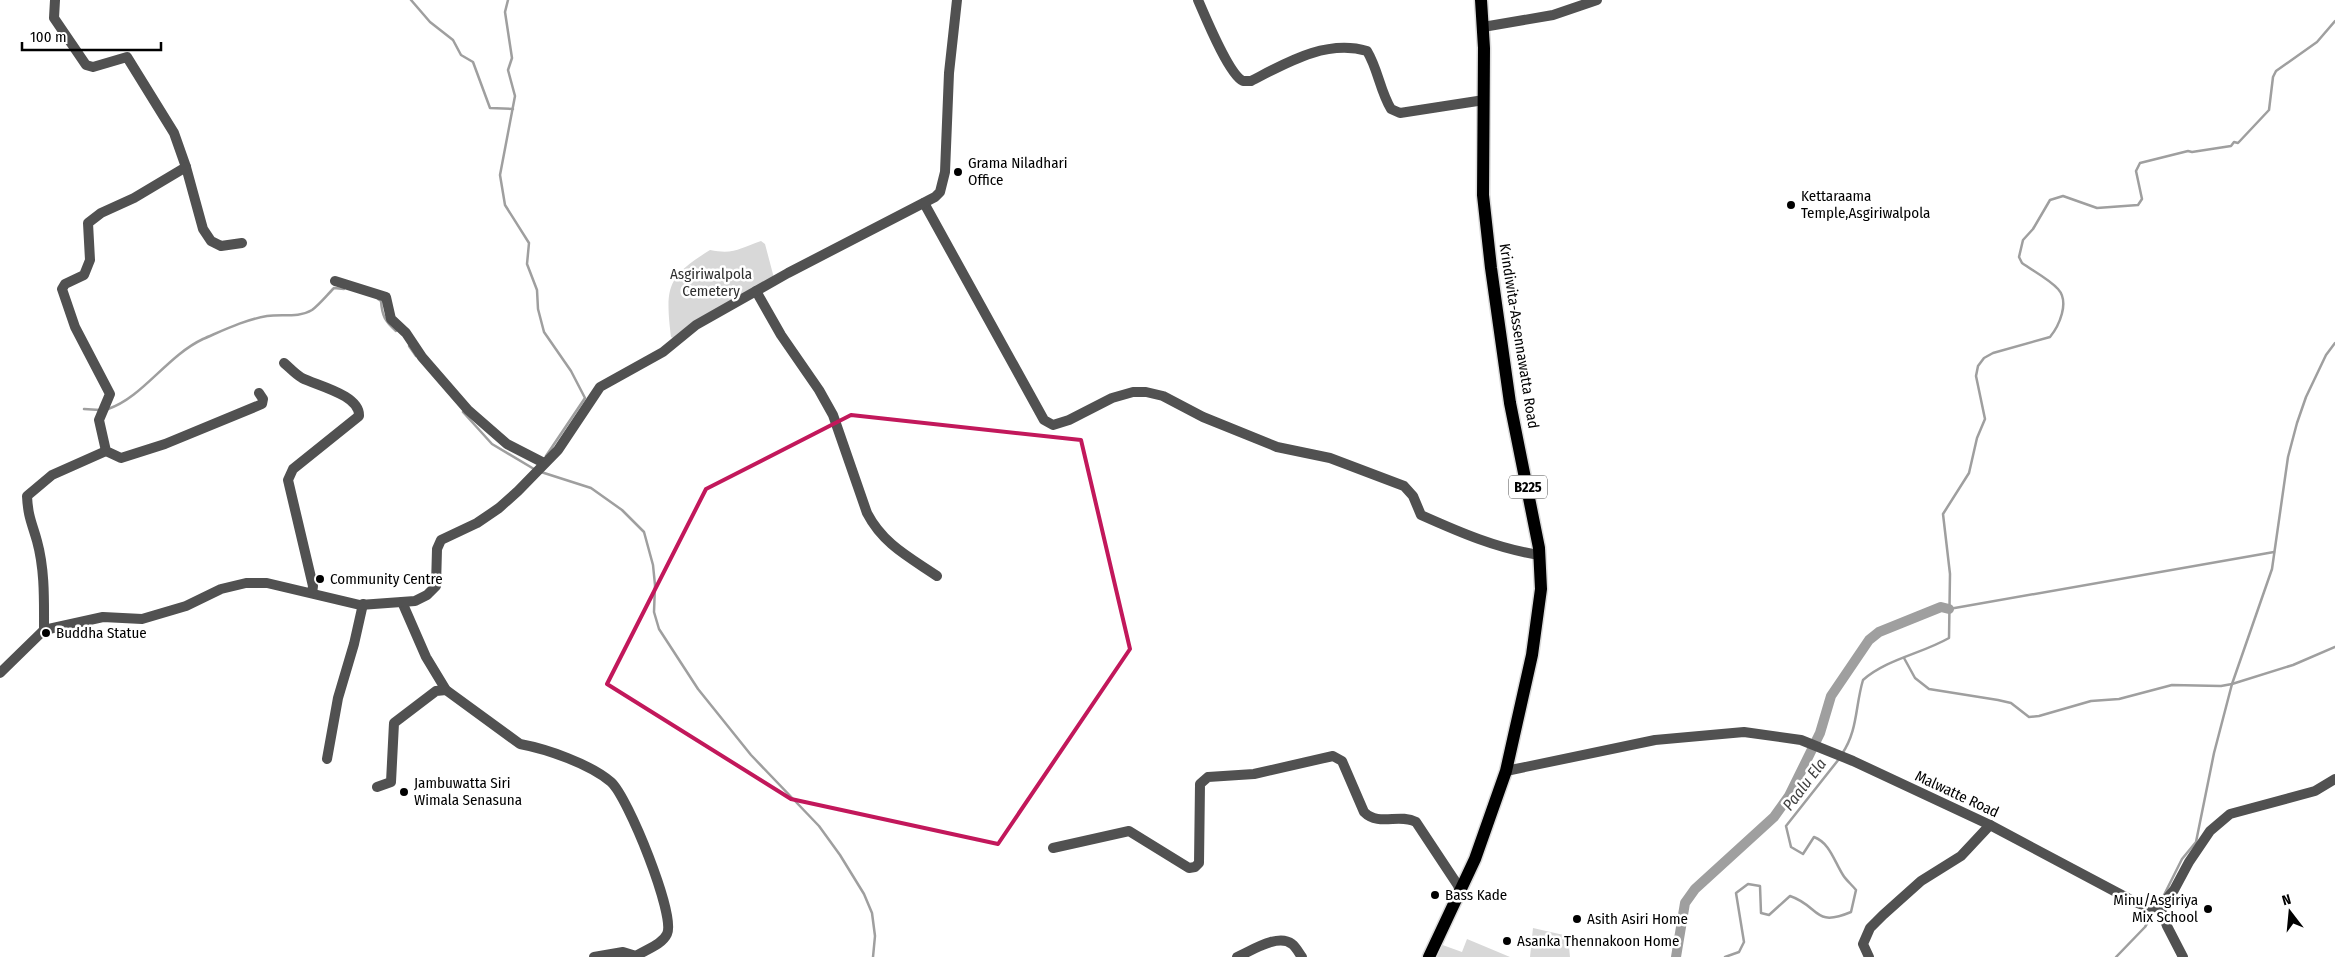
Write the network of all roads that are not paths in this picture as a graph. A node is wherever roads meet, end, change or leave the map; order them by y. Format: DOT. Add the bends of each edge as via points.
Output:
graph roads {
  1 [pos="55,0"];
  2 [pos="957,0"];
  3 [pos="1198,0"];
  4 [pos="1481,0"];
  5 [pos="1597,0"];
  6 [pos="1483,27"];
  7 [pos="1484,100"];
  8 [pos="186,167"];
  9 [pos="924,202"];
  10 [pos="242,243"];
  11 [pos="334,281"];
  12 [pos="756,291"];
  13 [pos="284,362"];
  14 [pos="259,393"];
  15 [pos="106,451"];
  16 [pos="544,463"];
  17 [pos="1540,555"];
  18 [pos="937,576"];
  19 [pos="312,593"];
  20 [pos="402,602"];
  21 [pos="363,604"];
  22 [pos="44,630"];
  23 [pos="0,672"];
  24 [pos="446,690"];
  25 [pos="326,759"];
  26 [pos="1506,771"];
  27 [pos="2335,779"];
  28 [pos="377,787"];
  29 [pos="1990,825"];
  30 [pos="1053,848"];
  31 [pos="1461,890"];
  32 [pos="2160,907"];
  33 [pos="636,956"];
  34 [pos="594,957"];
  35 [pos="1237,957"];
  36 [pos="1302,957"];
  37 [pos="1430,957"];
  38 [pos="1869,957"];
  39 [pos="2183,957"];
  1 -- 8 [label="street" via="54,18 86,65 93,67 127,57 174,133"];
  2 -- 9 [label="street" via="949,73 945,172 940,192"];
  3 -- 7 [label="street" via="1220,48 1243,81 1251,81 1306,54 1359,49 1367,51 1391,109 1400,113"];
  4 -- 6 [label="main road, Krindiwita-Assennawatta Road / B225"];
  5 -- 6 [label="street" via="1553,15"];
  6 -- 7 [label="main road, Krindiwita-Assennawatta Road / B225"];
  7 -- 17 [label="main road, Krindiwita-Assennawatta Road / B225" via="1483,195 1491,268 1510,403"];
  8 -- 10 [label="street" via="203,230 211,241 221,246"];
  8 -- 15 [label="street" via="88,223 90,260 84,275 65,284 62,289 75,327 110,394 99,420"];
  9 -- 12 [label="street"];
  9 -- 17 [label="street" via="1044,420 1053,425 1069,420 1112,398 1133,392 1163,396 1203,417 1277,447 1330,458 1404,486 1413,496 1421,515 1457,531 1520,552"];
  11 -- 16 [label="street" via="386,297 391,318 468,410 507,444"];
  12 -- 16 [label="street" via="696,325 663,352 600,387 558,450"];
  12 -- 18 [label="street" via="833,415 874,527 883,538"];
  13 -- 19 [label="street" via="300,377 356,403 360,409 359,416 293,469 288,480"];
  14 -- 15 [label="street" via="262,404 165,444 121,458"];
  15 -- 22 [label="street" via="52,475 27,496 28,516 42,569"];
  16 -- 20 [label="street" via="499,508 441,540 437,549 436,586 415,601"];
  17 -- 26 [label="main road, Krindiwita-Assennawatta Road / B225" via="1541,589 1532,655"];
  19 -- 21 [label="street"];
  19 -- 22 [label="street" via="246,583 142,619 103,617"];
  20 -- 21 [label="street"];
  20 -- 24 [label="street" via="426,657"];
  21 -- 25 [label="street"];
  22 -- 23 [label="street"];
  24 -- 28 [label="street" via="436,691 394,723 391,782"];
  24 -- 33 [label="street" via="520,744 591,769 612,783 628,806 670,922 662,941"];
  26 -- 29 [label="street, Malwatte Road" via="1655,740 1744,732 1801,740 1820,747"];
  26 -- 31 [label="main road, Krindiwita-Assennawatta Road / B225" via="1479,850"];
  27 -- 32 [label="street" via="2315,791 2230,814 2210,831"];
  29 -- 32 [label="street, Malwatte Road" via="2133,901 2148,907"];
  29 -- 38 [label="street" via="1961,856 1921,881 1870,928 1863,944"];
  30 -- 31 [label="street" via="1129,831 1189,868 1196,868 1200,863 1200,784 1208,777 1254,774 1334,756 1342,761 1364,812 1378,820 1408,819 1416,822"];
  31 -- 37 [label="main road, Krindiwita-Assennawatta Road / B225"];
  32 -- 39 [label="street"];
  33 -- 34 [label="street" via="623,952"];
  35 -- 36 [label="street" via="1261,946 1286,941"];
}
